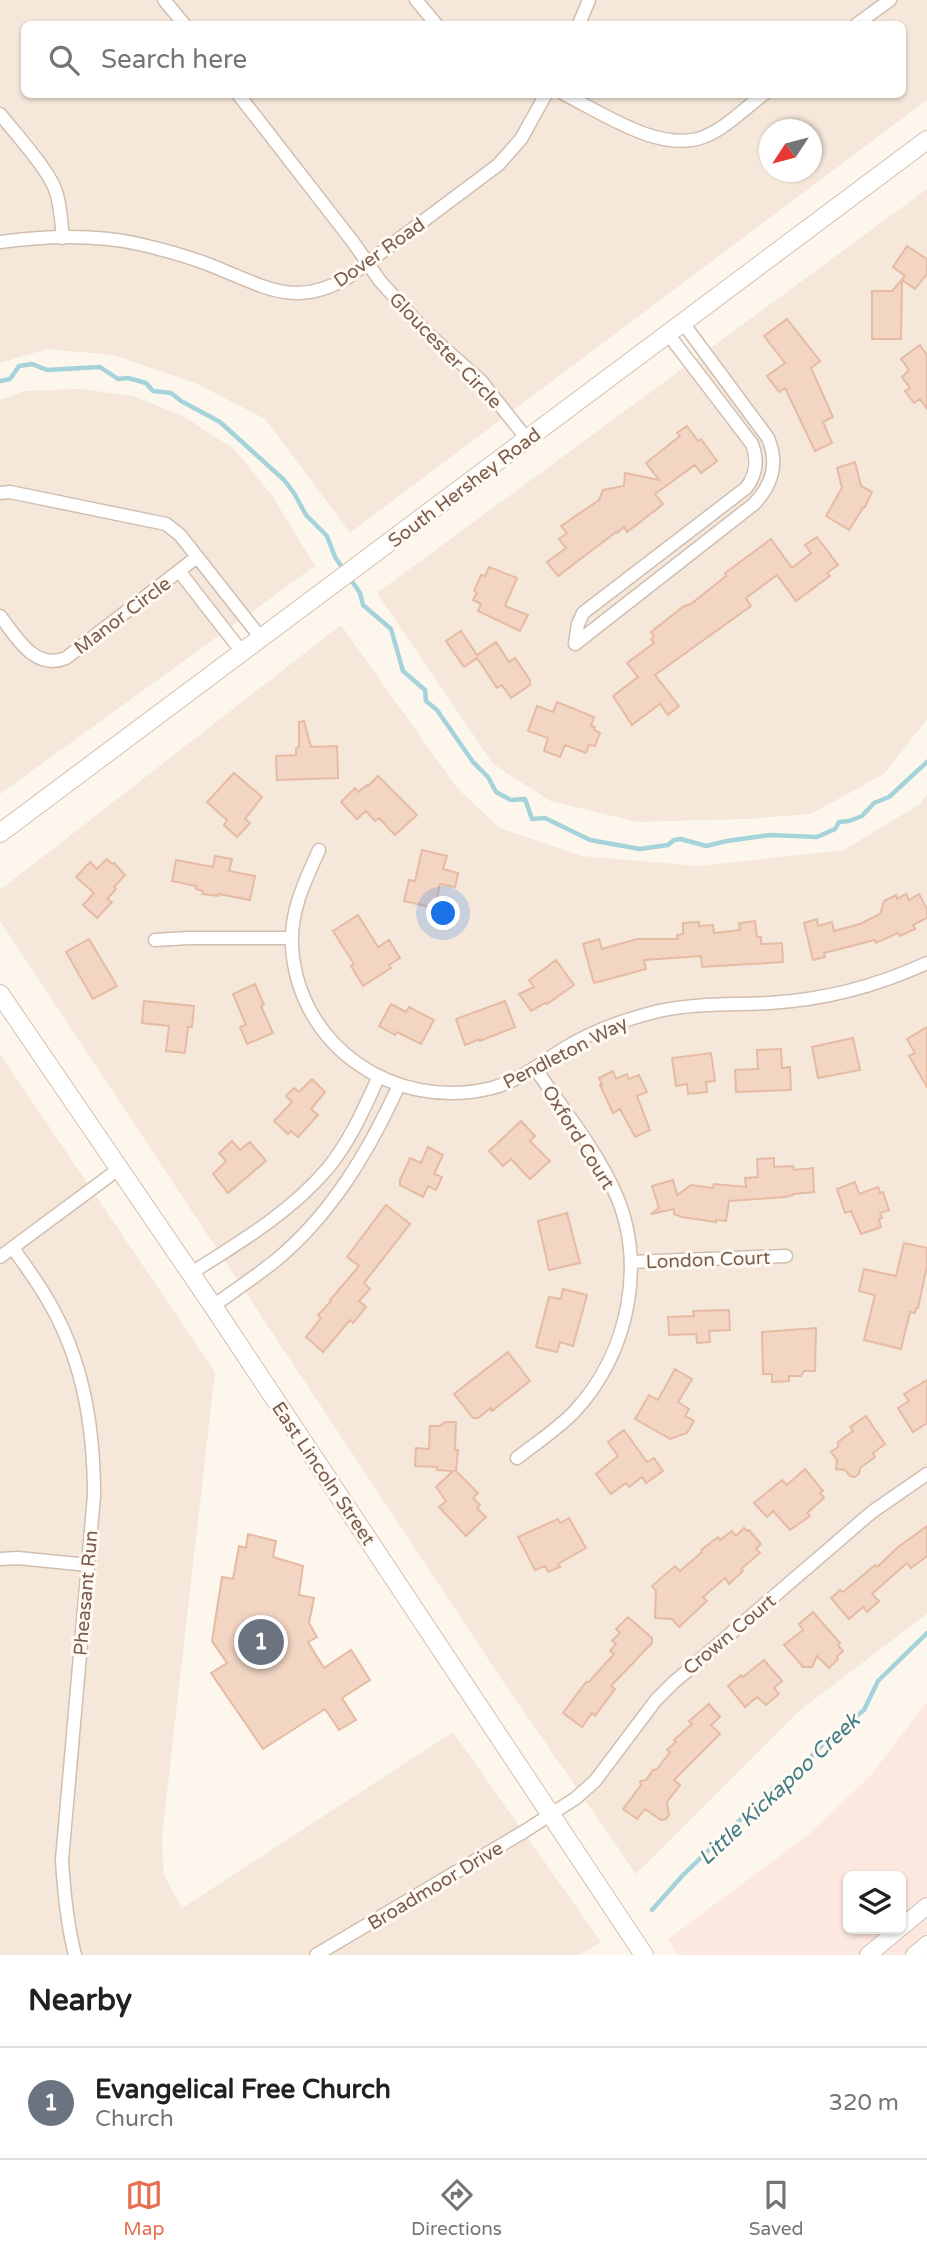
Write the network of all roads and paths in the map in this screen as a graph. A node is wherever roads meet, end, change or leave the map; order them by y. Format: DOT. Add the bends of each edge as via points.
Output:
graph roads {
  1 [pos="164,0"];
  2 [pos="416,0"];
  3 [pos="589,0"];
  4 [pos="890,0"];
  5 [pos="182,21"];
  6 [pos="434,21"];
  7 [pos="580,21"];
  8 [pos="861,21"];
  9 [pos="241,98"];
  10 [pos="544,98"];
  11 [pos="572,98"];
  12 [pos="759,98"];
  13 [pos="0,114"];
  14 [pos="927,140"];
  15 [pos="63,238"];
  16 [pos="0,242"];
  17 [pos="368,263"];
  18 [pos="676,328"];
  19 [pos="759,425"];
  20 [pos="746,435"];
  21 [pos="527,439"];
  22 [pos="0,493"];
  23 [pos="726,504"];
  24 [pos="737,517"];
  25 [pos="197,557"];
  26 [pos="644,566"];
  27 [pos="180,571"];
  28 [pos="655,581"];
  29 [pos="0,616"];
  30 [pos="261,638"];
  31 [pos="242,652"];
  32 [pos="0,833"];
  33 [pos="319,850"];
  34 [pos="292,938"];
  35 [pos="155,940"];
  36 [pos="927,963"];
  37 [pos="1,998"];
  38 [pos="535,1068"];
  39 [pos="378,1078"];
  40 [pos="399,1086"];
  41 [pos="120,1168"];
  42 [pos="13,1248"];
  43 [pos="786,1256"];
  44 [pos="0,1258"];
  45 [pos="631,1262"];
  46 [pos="191,1273"];
  47 [pos="213,1306"];
  48 [pos="517,1458"];
  49 [pos="927,1474"];
  50 [pos="0,1559"];
  51 [pos="88,1565"];
  52 [pos="552,1814"];
  53 [pos="927,1908"];
  54 [pos="927,1944"];
  55 [pos="75,1955"];
  56 [pos="316,1955"];
  57 [pos="644,1955"];
  58 [pos="868,1955"];
  59 [pos="914,1955"];
  1 -- 5 [label="street"];
  2 -- 6 [label="street"];
  3 -- 7 [label="street"];
  4 -- 8 [label="street"];
  9 -- 17 [label="street, Gloucester Circle"];
  10 -- 17 [label="street, Dover Road" via="521,139 498,164"];
  11 -- 12 [label="street" via="648,135 677,142 714,131"];
  13 -- 15 [label="street" via="51,180"];
  14 -- 18 [label="main road, South Hershey Road"];
  15 -- 16 [label="street, Dover Road"];
  15 -- 17 [label="street, Dover Road" via="135,243 177,253 282,293 322,290"];
  17 -- 21 [label="street, Gloucester Circle" via="425,331 481,381"];
  18 -- 19 [label="street"];
  18 -- 20 [label="street"];
  18 -- 21 [label="main road, South Hershey Road"];
  19 -- 20 [label="street"];
  19 -- 24 [label="street" via="774,455 772,479"];
  20 -- 23 [label="street" via="755,453 755,471 746,488"];
  21 -- 30 [label="main road, South Hershey Road"];
  22 -- 25 [label="street" via="158,520 174,529"];
  23 -- 24 [label="street"];
  23 -- 26 [label="street"];
  24 -- 28 [label="street"];
  25 -- 27 [label="street, Manor Circle"];
  25 -- 30 [label="street"];
  26 -- 28 [label="street"];
  26 -- 28 [label="street" via="583,612 575,644"];
  27 -- 29 [label="street, Manor Circle" via="56,662 37,659"];
  27 -- 31 [label="street, Manor Circle"];
  30 -- 31 [label="main road, South Hershey Road"];
  31 -- 32 [label="main road, South Hershey Road"];
  33 -- 34 [label="street, Pendleton Way" via="299,894"];
  34 -- 35 [label="street"];
  34 -- 39 [label="street, Pendleton Way" via="298,979 314,1017 349,1058"];
  36 -- 38 [label="street, Pendleton Way" via="886,981 815,998 645,1014 603,1028"];
  37 -- 41 [label="main road, East Lincoln Street"];
  38 -- 40 [label="street, Pendleton Way" via="493,1088 467,1093"];
  38 -- 45 [label="street, Oxford Court" via="614,1190"];
  39 -- 40 [label="street, Pendleton Way"];
  39 -- 46 [label="street" via="348,1138 314,1183 264,1225"];
  40 -- 47 [label="street" via="365,1154 336,1196 275,1261"];
  41 -- 42 [label="street"];
  41 -- 46 [label="main road, East Lincoln Street"];
  42 -- 44 [label="street"];
  42 -- 51 [label="street, Pheasant Run" via="56,1315 84,1389 94,1460"];
  43 -- 45 [label="street, London Court"];
  45 -- 48 [label="street, Oxford Court" via="627,1310 604,1372 575,1410"];
  46 -- 47 [label="main road, East Lincoln Street"];
  47 -- 52 [label="main road, East Lincoln Street"];
  49 -- 52 [label="street, Crown Court" via="872,1512 673,1682 595,1781"];
  50 -- 51 [label="street"];
  51 -- 55 [label="street, Pheasant Run" via="62,1860"];
  52 -- 56 [label="street, Broadmoor Drive"];
  52 -- 57 [label="main road, East Lincoln Street"];
  53 -- 58 [label="street"];
  54 -- 59 [label="street"];
}
